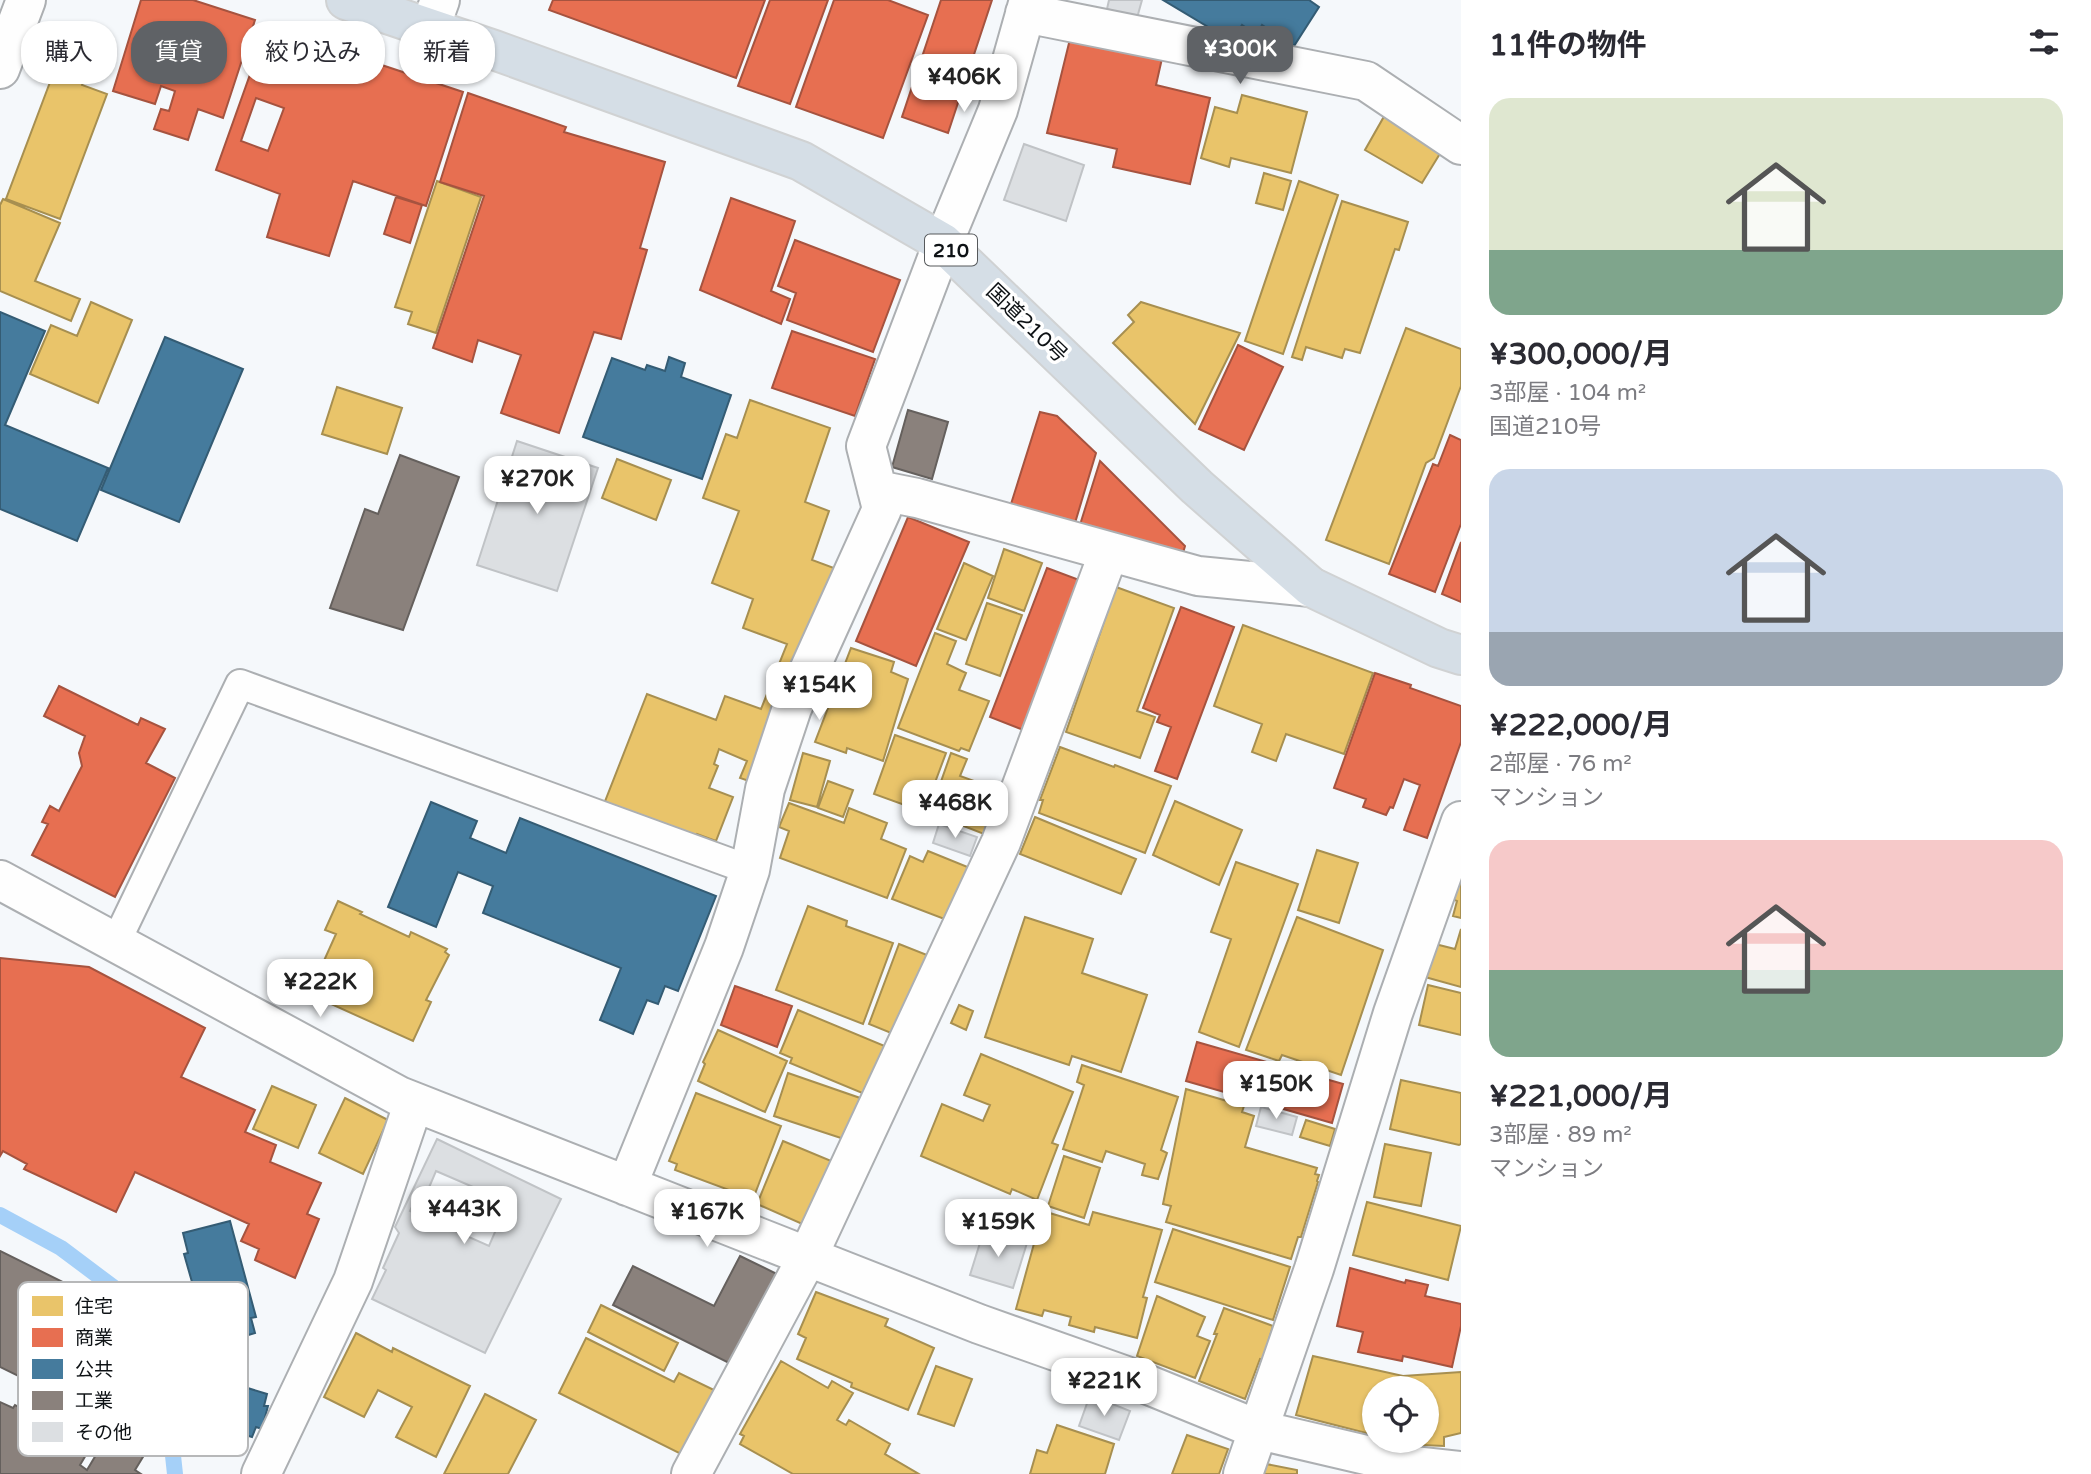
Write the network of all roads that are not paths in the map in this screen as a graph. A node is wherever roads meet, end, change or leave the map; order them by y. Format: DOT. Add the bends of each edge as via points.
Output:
graph roads {
  1 [pos="26,0"];
  2 [pos="346,0"];
  3 [pos="1027,6"];
  4 [pos="435,14"];
  5 [pos="0,69"];
  6 [pos="1461,145"];
  7 [pos="943,243"];
  8 [pos="877,490"];
  9 [pos="1109,552"];
  10 [pos="1311,587"];
  11 [pos="1461,655"];
  12 [pos="1461,821"];
  13 [pos="750,870"];
  14 [pos="0,880"];
  15 [pos="116,942"];
  16 [pos="414,1102"];
  17 [pos="627,1186"];
  18 [pos="808,1256"];
  19 [pos="1259,1430"];
  20 [pos="1461,1471"];
  21 [pos="261,1474"];
  22 [pos="691,1474"];
  23 [pos="1243,1474"];
  1 -- 5 [label="street"];
  2 -- 4 [label="highway, 国道210号 / 210"];
  3 -- 6 [label="street" via="1366,81"];
  3 -- 7 [label="street" via="998,110"];
  4 -- 7 [label="highway, 国道210号 / 210" via="801,161"];
  7 -- 8 [label="street" via="866,446"];
  7 -- 10 [label="highway, 国道210号 / 210" via="1197,487"];
  8 -- 9 [label="street"];
  8 -- 13 [label="street" via="881,509 788,720 765,789"];
  9 -- 10 [label="street" via="1198,576"];
  9 -- 18 [label="street" via="1001,842"];
  10 -- 11 [label="highway, 国道210号 / 210"];
  12 -- 19 [label="street" via="1393,1013"];
  13 -- 15 [label="lane" via="240,684"];
  13 -- 17 [label="street" via="724,947"];
  14 -- 15 [label="street"];
  15 -- 16 [label="street"];
  16 -- 17 [label="street"];
  16 -- 21 [label="street" via="353,1280"];
  17 -- 18 [label="street"];
  18 -- 19 [label="street"];
  18 -- 22 [label="street"];
  19 -- 20 [label="street" via="1413,1466"];
  19 -- 23 [label="street"];
}
